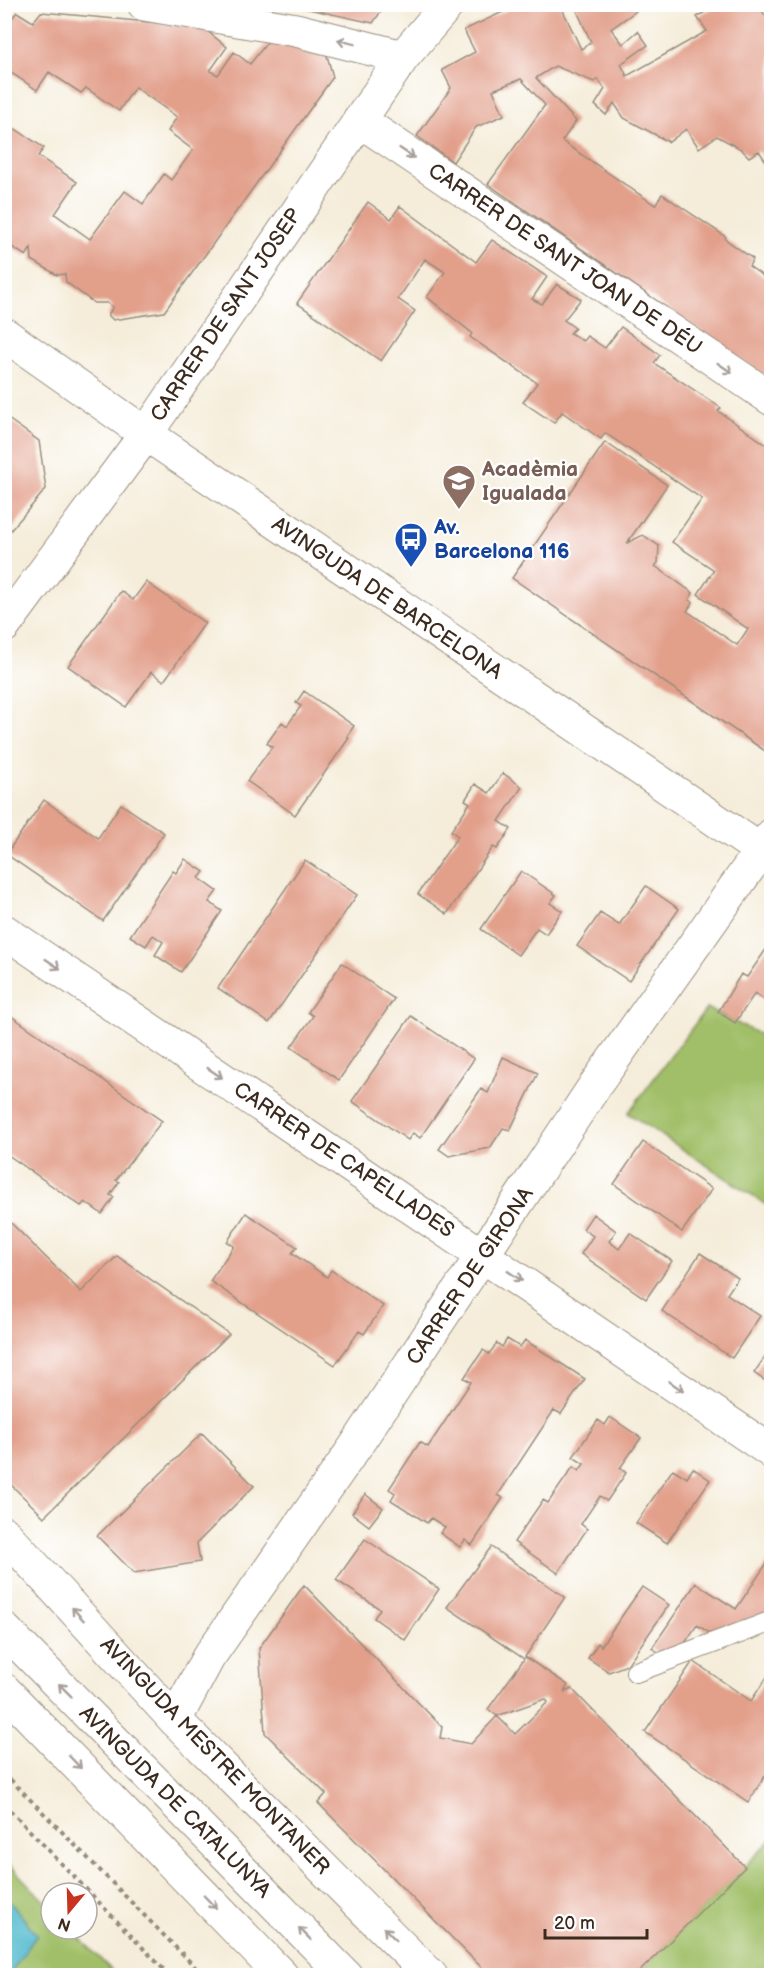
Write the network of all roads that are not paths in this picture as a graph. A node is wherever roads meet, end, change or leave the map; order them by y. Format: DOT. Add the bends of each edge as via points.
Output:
graph roads {
  1 [pos="144,4"];
  2 [pos="448,4"];
  3 [pos="403,57"];
  4 [pos="359,120"];
  5 [pos="4,334"];
  6 [pos="771,399"];
  7 [pos="146,434"];
  8 [pos="4,626"];
  9 [pos="768,848"];
  10 [pos="4,931"];
  11 [pos="483,1254"];
  12 [pos="771,1452"];
  13 [pos="4,1533"];
  14 [pos="771,1621"];
  15 [pos="4,1629"];
  16 [pos="636,1672"];
  17 [pos="4,1690"];
  18 [pos="175,1720"];
  19 [pos="282,1976"];
  20 [pos="346,1976"];
  21 [pos="431,1976"];
  3 -- 1 [label="street, one-way" via="296,30"];
  2 -- 3 [label="street, CARRER DE SANT JOSEP"];
  3 -- 4 [label="street, CARRER DE SANT JOSEP"];
  4 -- 6 [label="street, CARRER DE SANT JOAN DE DÉU, one-way"];
  4 -- 7 [label="street, CARRER DE SANT JOSEP"];
  5 -- 7 [label="street, AVINGUDA DE BARCELONA"];
  7 -- 8 [label="street, CARRER DE SANT JOSEP"];
  7 -- 9 [label="street, AVINGUDA DE BARCELONA"];
  9 -- 11 [label="street, CARRER DE GIRONA" via="596,1084"];
  10 -- 11 [label="street, CARRER DE CAPELLADES, one-way"];
  11 -- 12 [label="street, CARRER DE CAPELLADES, one-way"];
  11 -- 18 [label="street, CARRER DE GIRONA" via="355,1448 208,1658"];
  18 -- 13 [label="street, AVINGUDA MESTRE MONTANER, one-way"];
  14 -- 16 [label="lane"];
  20 -- 15 [label="street, AVINGUDA DE CATALUNYA, one-way"];
  17 -- 19 [label="street, AVINGUDA DE CATALUNYA, one-way"];
  21 -- 18 [label="street, AVINGUDA MESTRE MONTANER, one-way"];
}
